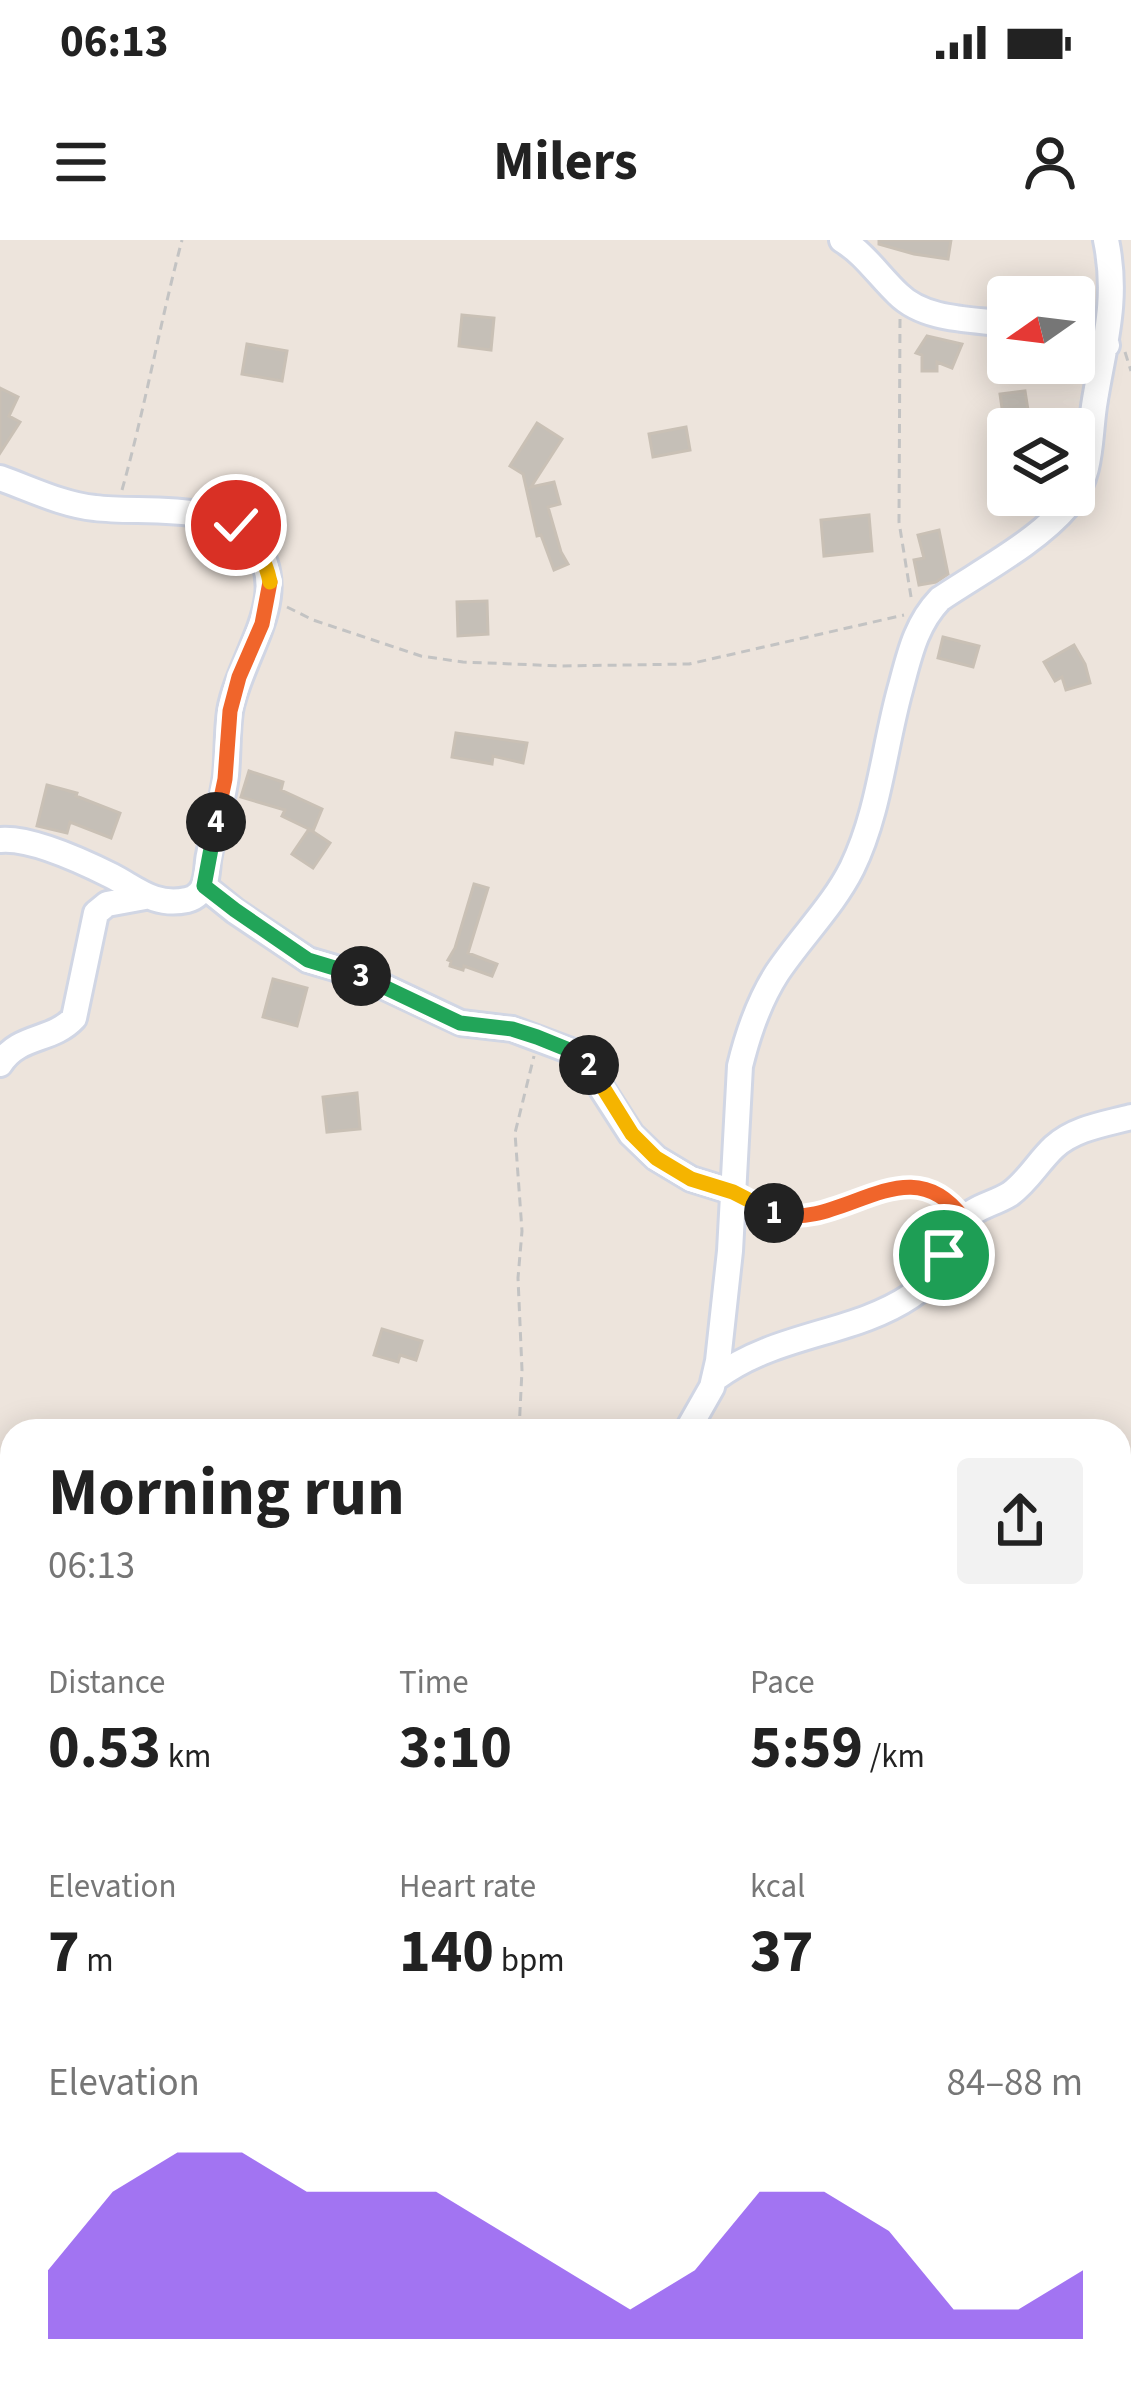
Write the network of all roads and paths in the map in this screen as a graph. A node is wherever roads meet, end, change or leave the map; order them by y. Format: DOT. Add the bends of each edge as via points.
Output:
graph roads {
  1 [pos="182,240"];
  2 [pos="842,240"];
  3 [pos="1106,240"];
  4 [pos="1122,268"];
  5 [pos="900,296"];
  6 [pos="987,321"];
  7 [pos="1095,343"];
  8 [pos="1107,345"];
  9 [pos="0,478"];
  10 [pos="116,509"];
  11 [pos="269,598"];
  12 [pos="0,840"];
  13 [pos="204,886"];
  14 [pos="145,897"];
  15 [pos="537,1037"];
  16 [pos="3,1054"];
  17 [pos="1131,1117"];
  18 [pos="732,1193"];
  19 [pos="963,1218"];
  20 [pos="716,1378"];
  21 [pos="520,1419"];
  22 [pos="694,1419"];
  1 -- 10 [label="path"];
  2 -- 5 [label="street"];
  3 -- 4 [label="street"];
  4 -- 8 [label="street"];
  5 -- 6 [label="street" via="942,316"];
  5 -- 11 [label="path" via="899,522 912,605 906,614 689,664 562,666 421,656"];
  7 -- 8 [label="street"];
  8 -- 18 [label="street" via="1089,460 1068,505 940,599 909,650 852,868 777,974 747,1038"];
  9 -- 10 [label="street"];
  10 -- 11 [label="street" via="236,525 266,562"];
  11 -- 13 [label="street" via="230,711"];
  12 -- 14 [label="street" via="68,857"];
  13 -- 14 [label="street" via="183,901"];
  13 -- 15 [label="street" via="308,960 460,1023"];
  14 -- 16 [label="street" via="96,913 78,1010 67,1026"];
  15 -- 18 [label="street" via="579,1054 656,1158"];
  15 -- 21 [label="path" via="515,1133"];
  17 -- 19 [label="street" via="1067,1137 1021,1185"];
  18 -- 19 [label="path" via="789,1216 924,1187"];
  18 -- 20 [label="street"];
  19 -- 20 [label="street" via="931,1280 913,1296 752,1354"];
  20 -- 22 [label="street"];
}
